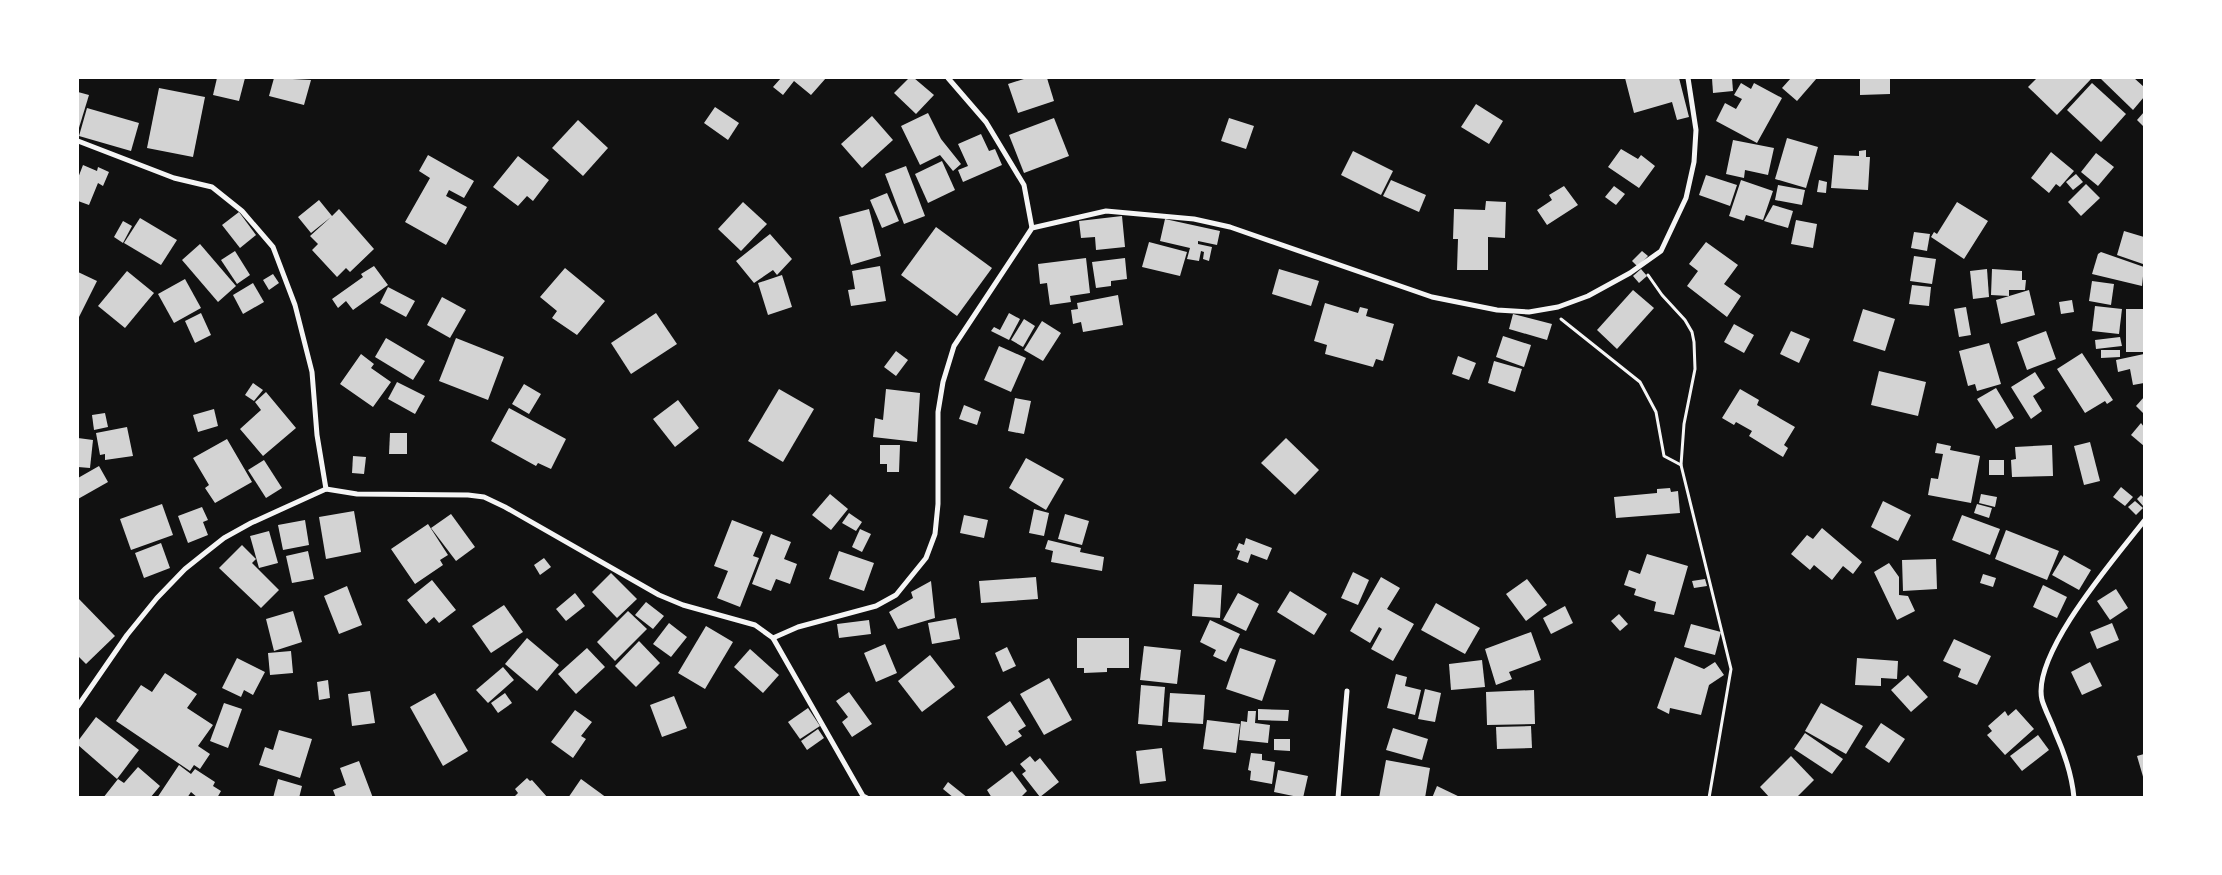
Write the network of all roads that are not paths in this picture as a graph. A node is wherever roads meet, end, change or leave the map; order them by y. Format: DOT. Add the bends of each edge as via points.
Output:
graph roads {
  1 [pos="948,78"];
  2 [pos="1688,78"];
  3 [pos="78,141"];
  4 [pos="1032,228"];
  5 [pos="326,489"];
  6 [pos="2144,521"];
  7 [pos="773,638"];
  8 [pos="1347,692"];
  9 [pos="78,706"];
  10 [pos="864,797"];
  11 [pos="1338,798"];
  12 [pos="2074,798"];
  1 -- 4 [label="street" via="986,122 1024,185"];
  2 -- 4 [label="street" via="1696,130 1694,162 1686,198 1661,251 1630,274 1558,307 1529,312 1497,310 1432,297 1230,227 1194,219 1106,211"];
  3 -- 5 [label="street" via="174,178 212,187 242,211 273,247 295,305 312,372 317,435"];
  4 -- 7 [label="street" via="954,346 942,382 938,412 938,504 935,534 926,558 896,595 876,606 798,627"];
  5 -- 7 [label="street" via="357,494 484,497 659,595 755,625"];
  5 -- 9 [label="street" via="224,538 185,569 128,635"];
  6 -- 12 [label="street" via="2063,630 2046,662 2042,698 2063,748"];
  7 -- 10 [label="street"];
  8 -- 11 [label="street"];
}
